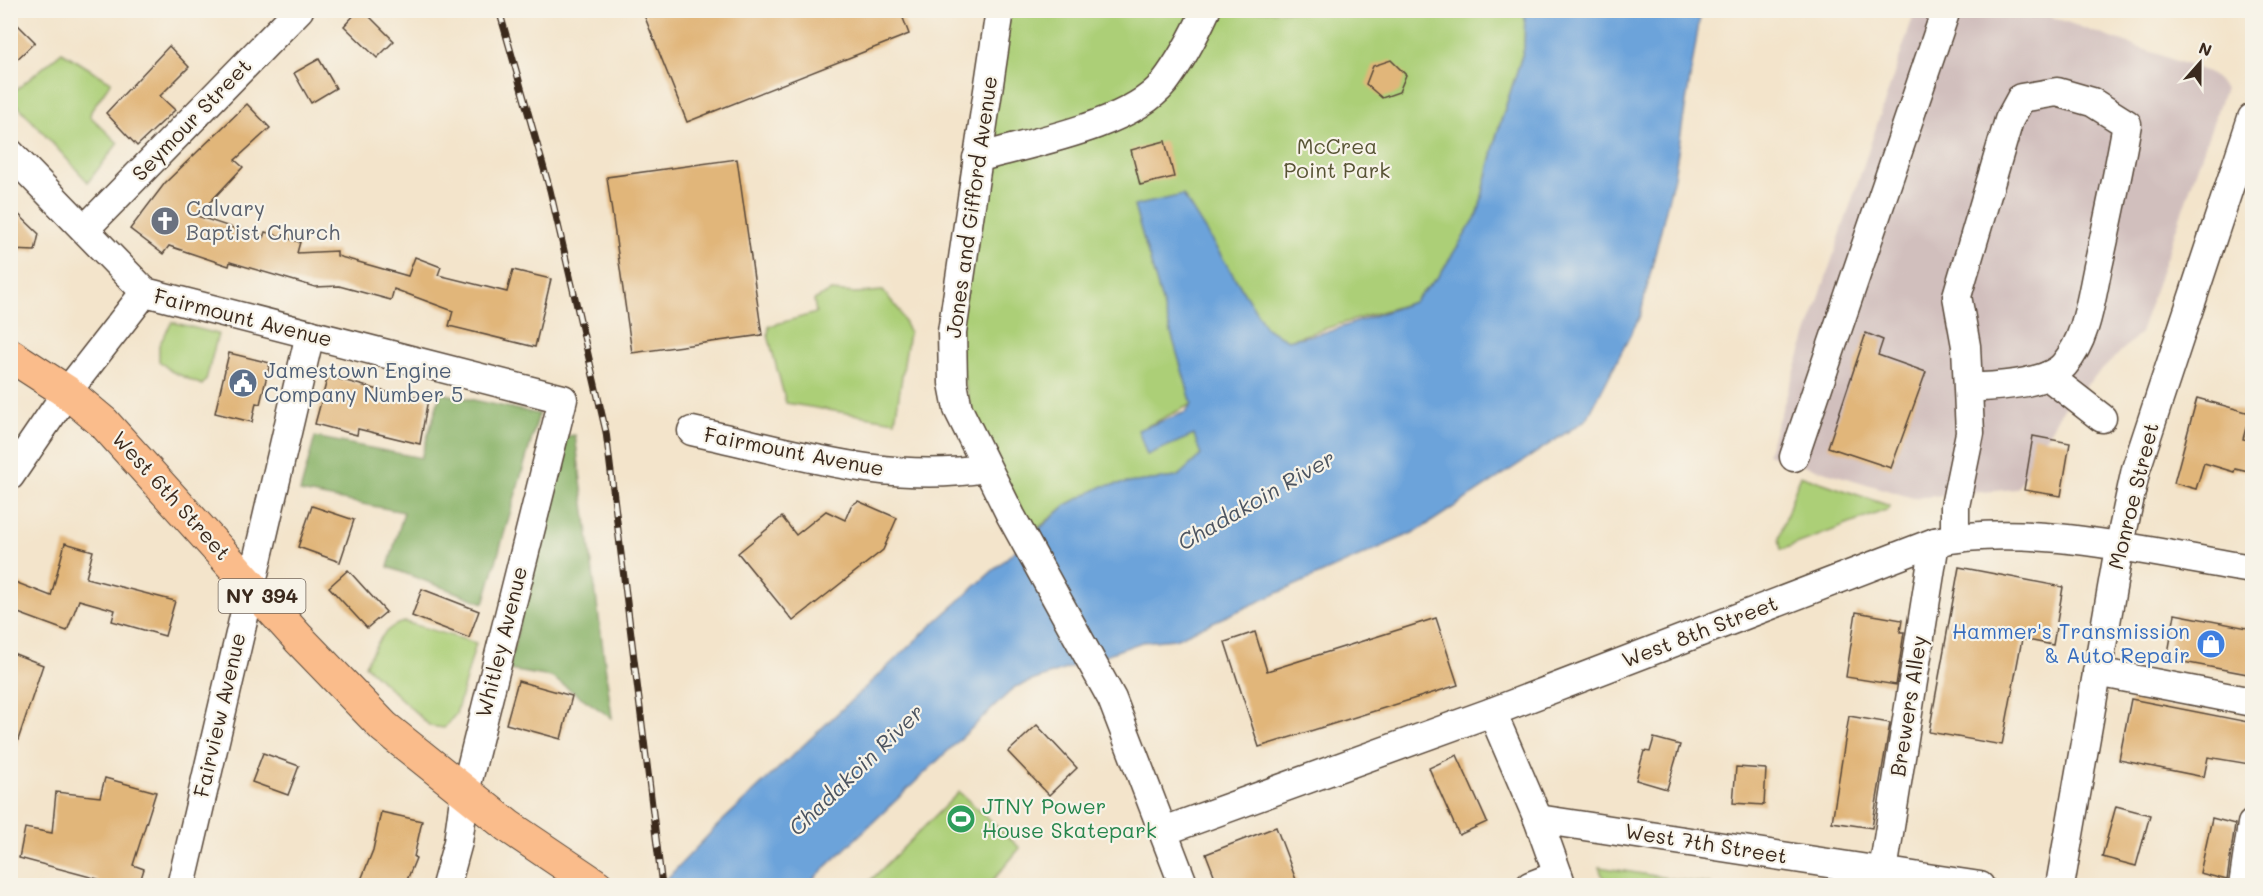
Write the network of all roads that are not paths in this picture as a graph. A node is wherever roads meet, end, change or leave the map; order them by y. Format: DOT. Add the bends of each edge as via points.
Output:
graph roads {
  1 [pos="299,10"];
  2 [pos="1000,10"];
  3 [pos="1206,10"];
  4 [pos="1946,10"];
  5 [pos="2253,118"];
  6 [pos="10,153"];
  7 [pos="977,158"];
  8 [pos="85,229"];
  9 [pos="146,292"];
  10 [pos="310,334"];
  11 [pos="10,355"];
  12 [pos="2048,376"];
  13 [pos="1968,388"];
  14 [pos="67,392"];
  15 [pos="563,399"];
  16 [pos="2102,418"];
  17 [pos="692,431"];
  18 [pos="1794,457"];
  19 [pos="986,468"];
  20 [pos="10,476"];
  21 [pos="1945,540"];
  22 [pos="2120,548"];
  23 [pos="2253,569"];
  24 [pos="250,583"];
  25 [pos="2097,672"];
  26 [pos="2253,702"];
  27 [pos="1491,712"];
  28 [pos="465,792"];
  29 [pos="1538,819"];
  30 [pos="2253,824"];
  31 [pos="1164,831"];
  32 [pos="1883,871"];
  33 [pos="1560,880"];
  34 [pos="181,885"];
  35 [pos="446,885"];
  36 [pos="597,885"];
  37 [pos="1184,885"];
  38 [pos="1530,885"];
  39 [pos="1980,885"];
  40 [pos="2060,885"];
  41 [pos="2242,885"];
  1 -- 8 [label="street, Seymour Street"];
  2 -- 7 [label="street, Jones and Gifford Avenue"];
  3 -- 7 [label="street" via="1163,83 1143,101 1088,129"];
  4 -- 18 [label="street"];
  5 -- 22 [label="street, Monroe Street" via="2136,469"];
  6 -- 8 [label="street"];
  7 -- 19 [label="street, Jones and Gifford Avenue" via="952,332 953,374 958,409"];
  8 -- 9 [label="street"];
  9 -- 10 [label="street, Fairmount Avenue"];
  9 -- 14 [label="street, Fairmount Avenue"];
  10 -- 15 [label="street, Fairmount Avenue"];
  10 -- 24 [label="street, Fairview Avenue"];
  11 -- 14 [label="main road, NY 394"];
  12 -- 13 [label="street"];
  12 -- 13 [label="street, Brewers Alley" via="2064,365 2084,330 2127,124 2092,102 2057,92 2021,98 2002,142 1957,296 1966,346"];
  12 -- 16 [label="street"];
  13 -- 21 [label="street, Brewers Alley" via="1970,433"];
  14 -- 20 [label="street, Fairmount Avenue"];
  14 -- 24 [label="main road, West 6th Street / NY 394" via="129,448"];
  15 -- 28 [label="street, Whitley Avenue"];
  17 -- 19 [label="street, Fairmount Avenue" via="839,464 897,472 952,474"];
  19 -- 31 [label="street" via="1112,699"];
  21 -- 22 [label="street, West 8th Street" via="2021,536"];
  21 -- 27 [label="street, West 8th Street"];
  21 -- 32 [label="street, Brewers Alley"];
  22 -- 23 [label="street, West 8th Street"];
  22 -- 25 [label="street, Monroe Street"];
  24 -- 28 [label="main road, West 6th Street / NY 394" via="384,727"];
  24 -- 34 [label="street, Fairview Avenue"];
  25 -- 26 [label="street"];
  25 -- 40 [label="street, Monroe Street"];
  27 -- 29 [label="street"];
  27 -- 31 [label="street, West 8th Street"];
  28 -- 35 [label="street, Whitley Avenue" via="458,842"];
  28 -- 36 [label="main road, West 6th Street / NY 394" via="508,826"];
  29 -- 32 [label="street, West 7th Street"];
  29 -- 33 [label="street"];
  30 -- 41 [label="street"];
  31 -- 37 [label="street"];
  32 -- 39 [label="street, West 7th Street"];
  33 -- 38 [label="street"];
}
